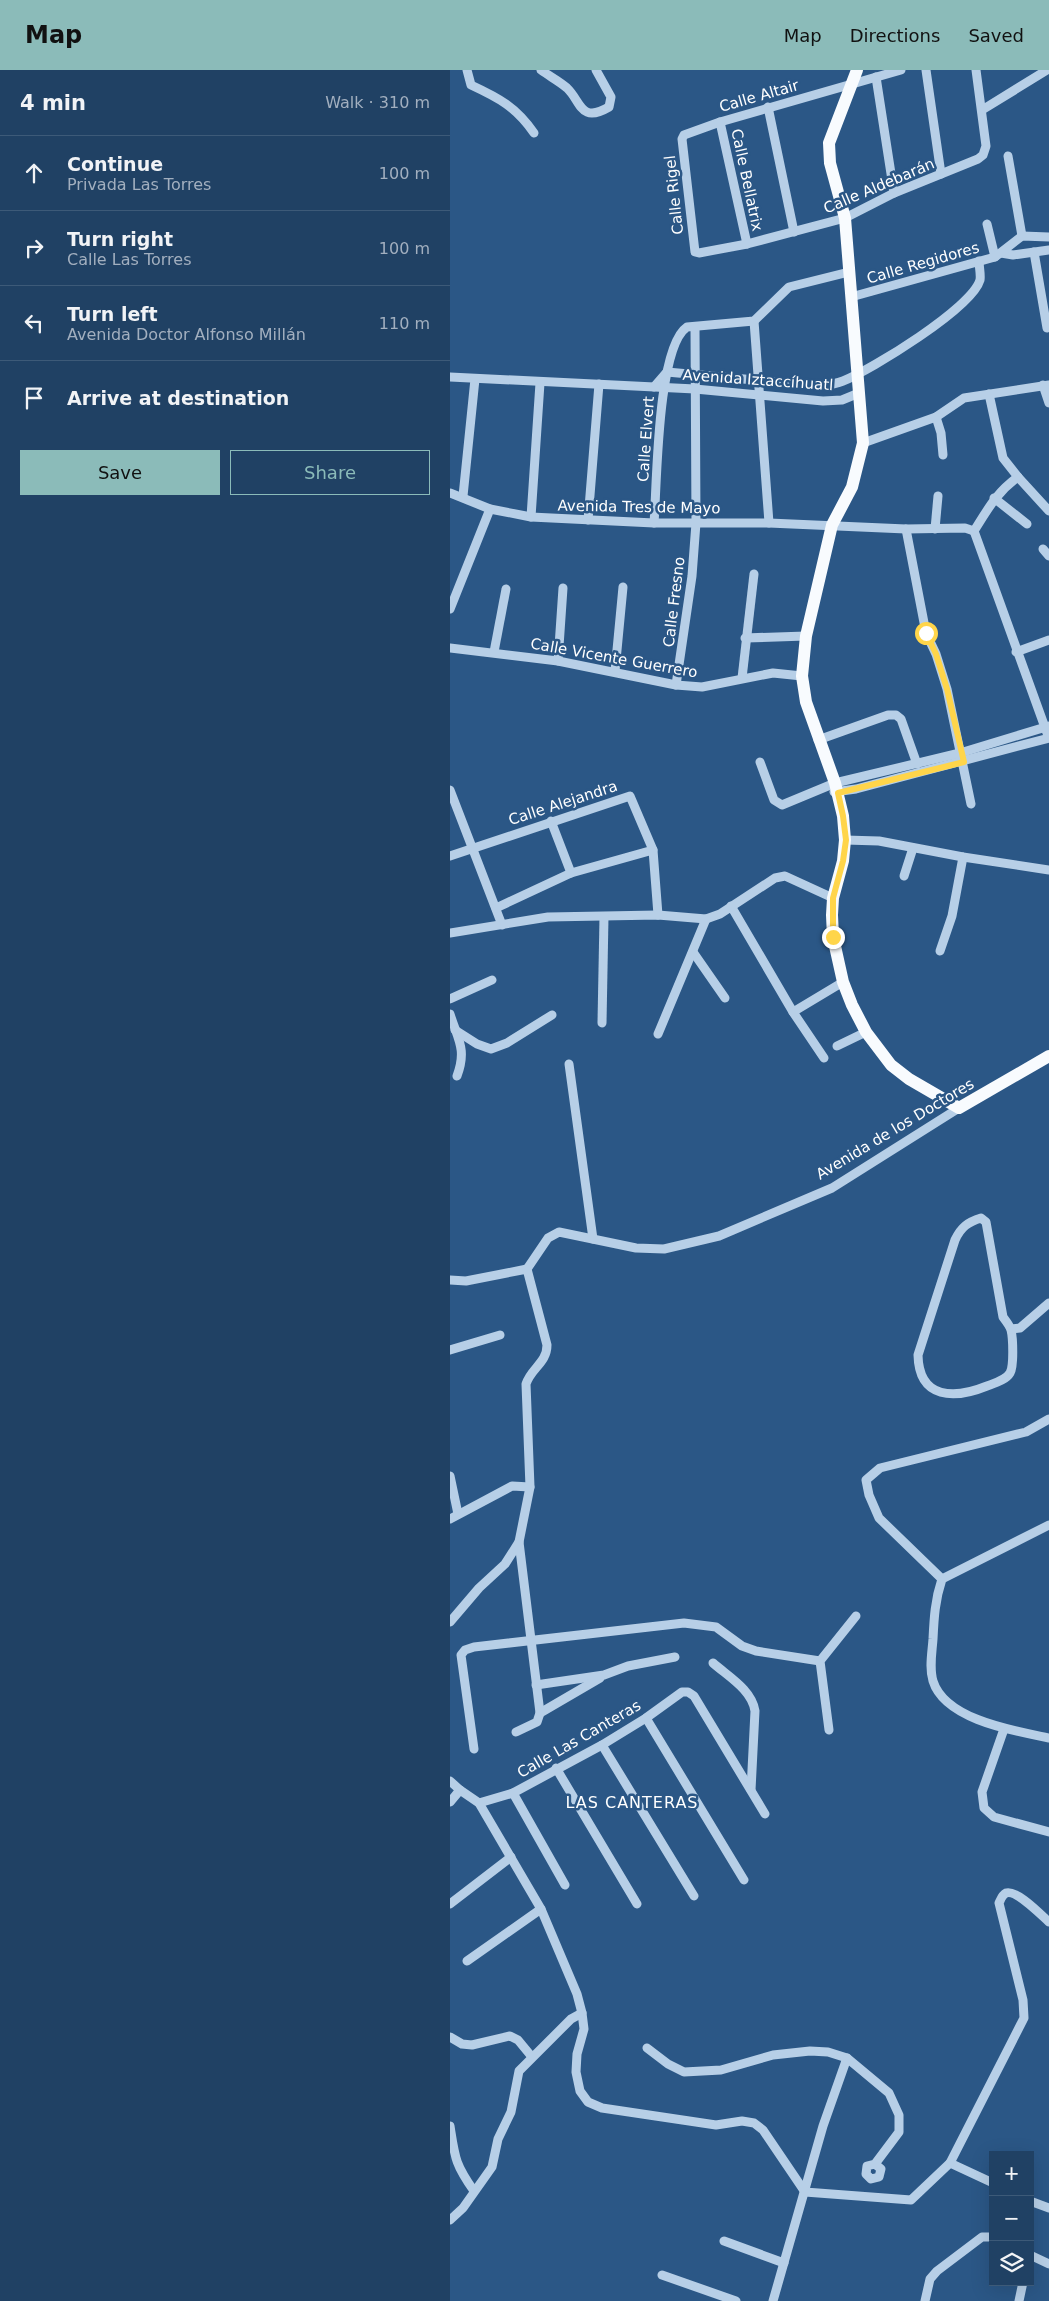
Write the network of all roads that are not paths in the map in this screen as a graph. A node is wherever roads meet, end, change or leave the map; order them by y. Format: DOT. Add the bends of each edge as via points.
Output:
graph roads {
  1 [pos="466,70"];
  2 [pos="541,70"];
  3 [pos="596,70"];
  4 [pos="857,70"];
  5 [pos="901,70"];
  6 [pos="926,70"];
  7 [pos="976,70"];
  8 [pos="1047,70"];
  9 [pos="876,77"];
  10 [pos="852,84"];
  11 [pos="768,108"];
  12 [pos="982,110"];
  13 [pos="720,122"];
  14 [pos="534,133"];
  15 [pos="684,135"];
  16 [pos="1008,156"];
  17 [pos="942,174"];
  18 [pos="894,193"];
  19 [pos="845,218"];
  20 [pos="987,224"];
  21 [pos="794,232"];
  22 [pos="1022,236"];
  23 [pos="1049,237"];
  24 [pos="747,244"];
  25 [pos="1049,250"];
  26 [pos="695,252"];
  27 [pos="1034,252"];
  28 [pos="998,255"];
  29 [pos="979,261"];
  30 [pos="849,272"];
  31 [pos="851,297"];
  32 [pos="754,321"];
  33 [pos="695,327"];
  34 [pos="1047,328"];
  35 [pos="667,372"];
  36 [pos="695,375"];
  37 [pos="857,375"];
  38 [pos="450,377"];
  39 [pos="475,380"];
  40 [pos="759,380"];
  41 [pos="540,383"];
  42 [pos="600,384"];
  43 [pos="1046,385"];
  44 [pos="654,387"];
  45 [pos="664,387"];
  46 [pos="695,389"];
  47 [pos="859,393"];
  48 [pos="989,394"];
  49 [pos="760,395"];
  50 [pos="1049,402"];
  51 [pos="936,417"];
  52 [pos="863,443"];
  53 [pos="943,455"];
  54 [pos="1018,477"];
  55 [pos="450,492"];
  56 [pos="463,496"];
  57 [pos="938,496"];
  58 [pos="994,498"];
  59 [pos="490,509"];
  60 [pos="1049,511"];
  61 [pos="531,517"];
  62 [pos="588,520"];
  63 [pos="654,523"];
  64 [pos="696,523"];
  65 [pos="769,523"];
  66 [pos="832,524"];
  67 [pos="1027,524"];
  68 [pos="906,529"];
  69 [pos="935,529"];
  70 [pos="974,531"];
  71 [pos="754,574"];
  72 [pos="623,587"];
  73 [pos="564,588"];
  74 [pos="506,589"];
  75 [pos="450,609"];
  76 [pos="806,636"];
  77 [pos="745,638"];
  78 [pos="1049,640"];
  79 [pos="450,648"];
  80 [pos="494,652"];
  81 [pos="1016,652"];
  82 [pos="558,661"];
  83 [pos="614,672"];
  84 [pos="802,676"];
  85 [pos="742,678"];
  86 [pos="676,685"];
  87 [pos="1047,727"];
  88 [pos="1049,739"];
  89 [pos="818,740"];
  90 [pos="962,757"];
  91 [pos="760,762"];
  92 [pos="917,764"];
  93 [pos="836,788"];
  94 [pos="450,790"];
  95 [pos="971,804"];
  96 [pos="551,821"];
  97 [pos="846,840"];
  98 [pos="913,848"];
  99 [pos="473,849"];
  100 [pos="653,850"];
  101 [pos="450,856"];
  102 [pos="963,857"];
  103 [pos="1049,870"];
  104 [pos="571,873"];
  105 [pos="904,876"];
  106 [pos="833,898"];
  107 [pos="731,906"];
  108 [pos="496,908"];
  109 [pos="658,915"];
  110 [pos="604,917"];
  111 [pos="706,919"];
  112 [pos="502,925"];
  113 [pos="450,933"];
  114 [pos="940,951"];
  115 [pos="692,952"];
  116 [pos="492,980"];
  117 [pos="843,982"];
  118 [pos="725,998"];
  119 [pos="450,999"];
  120 [pos="793,1012"];
  121 [pos="450,1014"];
  122 [pos="552,1015"];
  123 [pos="602,1023"];
  124 [pos="455,1030"];
  125 [pos="866,1032"];
  126 [pos="658,1034"];
  127 [pos="837,1046"];
  128 [pos="1049,1056"];
  129 [pos="824,1058"];
  130 [pos="569,1064"];
  131 [pos="456,1076"];
  132 [pos="959,1108"];
  133 [pos="593,1239"];
  134 [pos="527,1269"];
  135 [pos="450,1280"];
  136 [pos="1049,1303"];
  137 [pos="1011,1330"];
  138 [pos="500,1335"];
  139 [pos="450,1350"];
  140 [pos="1049,1419"];
  141 [pos="450,1476"];
  142 [pos="530,1487"];
  143 [pos="454,1516"];
  144 [pos="1049,1526"];
  145 [pos="519,1542"];
  146 [pos="942,1579"];
  147 [pos="856,1616"];
  148 [pos="450,1622"];
  149 [pos="531,1641"];
  150 [pos="675,1657"];
  151 [pos="820,1661"];
  152 [pos="713,1663"];
  153 [pos="604,1675"];
  154 [pos="536,1684"];
  155 [pos="540,1712"];
  156 [pos="646,1718"];
  157 [pos="1004,1729"];
  158 [pos="829,1730"];
  159 [pos="516,1732"];
  160 [pos="1049,1738"];
  161 [pos="602,1745"];
  162 [pos="474,1749"];
  163 [pos="556,1768"];
  164 [pos="450,1781"];
  165 [pos="460,1790"];
  166 [pos="751,1790"];
  167 [pos="513,1793"];
  168 [pos="450,1802"];
  169 [pos="480,1803"];
  170 [pos="765,1814"];
  171 [pos="1049,1832"];
  172 [pos="511,1857"];
  173 [pos="744,1880"];
  174 [pos="565,1885"];
  175 [pos="694,1896"];
  176 [pos="450,1904"];
  177 [pos="636,1904"];
  178 [pos="541,1909"];
  179 [pos="1049,1922"];
  180 [pos="467,1961"];
  181 [pos="582,2013"];
  182 [pos="450,2037"];
  183 [pos="647,2048"];
  184 [pos="532,2057"];
  185 [pos="847,2058"];
  186 [pos="450,2126"];
  187 [pos="950,2163"];
  188 [pos="875,2164"];
  189 [pos="989,2181"];
  190 [pos="474,2191"];
  191 [pos="805,2192"];
  192 [pos="1034,2202"];
  193 [pos="1049,2208"];
  194 [pos="450,2220"];
  195 [pos="989,2237"];
  196 [pos="724,2242"];
  197 [pos="1034,2257"];
  198 [pos="784,2263"];
  199 [pos="1049,2264"];
  200 [pos="662,2275"];
  201 [pos="1022,2286"];
  202 [pos="736,2301"];
  203 [pos="772,2301"];
  204 [pos="924,2301"];
  205 [pos="1019,2301"];
  1 -- 14 [label="street" via="471,85 500,99 522,116"];
  2 -- 3 [label="street" via="568,89 577,104 587,112 599,112 609,107 611,97"];
  4 -- 10 [label="main road"];
  5 -- 9 [label="street, Calle Altair"];
  6 -- 17 [label="street"];
  7 -- 12 [label="street"];
  8 -- 12 [label="street"];
  9 -- 10 [label="street, Calle Altair"];
  9 -- 18 [label="street"];
  10 -- 11 [label="street, Calle Altair"];
  10 -- 19 [label="main road" via="828,143"];
  11 -- 13 [label="street, Calle Altair"];
  11 -- 21 [label="street"];
  12 -- 17 [label="street, Calle Aldebarán" via="986,146 983,155"];
  13 -- 15 [label="street, Calle Altair"];
  13 -- 24 [label="street, Calle Bellatrix"];
  15 -- 26 [label="street, Calle Rigel"];
  16 -- 22 [label="street"];
  17 -- 18 [label="street, Calle Aldebarán"];
  18 -- 19 [label="street, Calle Aldebarán"];
  19 -- 21 [label="street, Calle Aldebarán"];
  19 -- 30 [label="main road"];
  20 -- 28 [label="street"];
  21 -- 24 [label="street, Calle Aldebarán"];
  22 -- 23 [label="street"];
  22 -- 28 [label="street, Calle Regidores"];
  24 -- 26 [label="street, Calle Aldebarán"];
  25 -- 27 [label="street, Calle Regidores"];
  27 -- 28 [label="street, Calle Regidores"];
  27 -- 34 [label="street"];
  28 -- 29 [label="street, Calle Regidores"];
  29 -- 31 [label="street, Calle Regidores"];
  29 -- 37 [label="street, Avenida Iztaccíhuatl" via="980,280 971,295 923,334"];
  30 -- 31 [label="main road"];
  30 -- 32 [label="street" via="789,287"];
  31 -- 37 [label="main road"];
  32 -- 33 [label="street"];
  32 -- 40 [label="street"];
  33 -- 35 [label="street, Calle Elvert" via="687,327 680,332"];
  33 -- 36 [label="street, Calle Fresno"];
  35 -- 36 [label="street, Avenida Iztaccíhuatl"];
  35 -- 44 [label="street, Avenida Iztaccíhuatl"];
  35 -- 45 [label="street, Calle Elvert"];
  36 -- 40 [label="street, Avenida Iztaccíhuatl"];
  36 -- 46 [label="street, Calle Fresno"];
  37 -- 40 [label="street, Avenida Iztaccíhuatl" via="840,383 820,386"];
  37 -- 47 [label="main road"];
  38 -- 39 [label="street, Avenida Iztaccíhuatl"];
  39 -- 41 [label="street, Avenida Iztaccíhuatl"];
  39 -- 56 [label="street"];
  40 -- 49 [label="street"];
  41 -- 42 [label="street, Avenida Iztaccíhuatl"];
  41 -- 61 [label="street"];
  42 -- 44 [label="street, Avenida Iztaccíhuatl"];
  42 -- 62 [label="street"];
  43 -- 48 [label="street"];
  43 -- 50 [label="street"];
  44 -- 45 [label="street, Avenida Iztaccíhuatl"];
  45 -- 46 [label="street, Avenida Iztaccíhuatl"];
  45 -- 63 [label="street, Calle Elvert"];
  46 -- 49 [label="street, Avenida Iztaccíhuatl"];
  46 -- 64 [label="street, Calle Fresno"];
  47 -- 49 [label="street, Avenida Iztaccíhuatl" via="842,400 823,401"];
  47 -- 52 [label="main road"];
  48 -- 51 [label="street" via="964,398"];
  48 -- 54 [label="street" via="1003,458"];
  49 -- 65 [label="street"];
  51 -- 52 [label="street"];
  51 -- 53 [label="street"];
  52 -- 66 [label="main road" via="852,487"];
  54 -- 58 [label="street"];
  54 -- 60 [label="street"];
  55 -- 56 [label="street, Avenida Tres de Mayo"];
  56 -- 59 [label="street, Avenida Tres de Mayo"];
  57 -- 69 [label="street"];
  58 -- 67 [label="street"];
  58 -- 70 [label="street"];
  59 -- 61 [label="street, Avenida Tres de Mayo"];
  59 -- 75 [label="street"];
  61 -- 62 [label="street, Avenida Tres de Mayo"];
  62 -- 63 [label="street, Avenida Tres de Mayo"];
  63 -- 64 [label="street, Avenida Tres de Mayo"];
  64 -- 65 [label="street, Avenida Tres de Mayo"];
  64 -- 86 [label="street, Calle Fresno" via="692,576"];
  65 -- 66 [label="street, Avenida Tres de Mayo"];
  66 -- 68 [label="street, Avenida Tres de Mayo"];
  66 -- 76 [label="main road"];
  68 -- 69 [label="street, Avenida Tres de Mayo"];
  68 -- 90 [label="street" via="926,633 947,689"];
  69 -- 70 [label="street, Avenida Tres de Mayo" via="965,528"];
  70 -- 81 [label="street"];
  71 -- 77 [label="street"];
  72 -- 83 [label="street"];
  73 -- 82 [label="street"];
  74 -- 80 [label="street"];
  76 -- 77 [label="street"];
  76 -- 84 [label="main road"];
  77 -- 85 [label="street"];
  78 -- 81 [label="street"];
  79 -- 80 [label="street, Calle Vicente Guerrero"];
  80 -- 82 [label="street, Calle Vicente Guerrero"];
  81 -- 87 [label="street"];
  82 -- 83 [label="street, Calle Vicente Guerrero"];
  83 -- 86 [label="street, Calle Vicente Guerrero"];
  84 -- 85 [label="street, Calle Vicente Guerrero" via="773,672"];
  84 -- 89 [label="main road"];
  85 -- 86 [label="street, Calle Vicente Guerrero" via="702,687"];
  87 -- 88 [label="street"];
  87 -- 90 [label="street"];
  88 -- 90 [label="street"];
  89 -- 92 [label="street" via="896,715 901,719"];
  89 -- 93 [label="main road"];
  90 -- 92 [label="street"];
  90 -- 93 [label="street"];
  90 -- 95 [label="street"];
  91 -- 93 [label="street" via="777,804"];
  92 -- 93 [label="street"];
  93 -- 97 [label="main road"];
  94 -- 99 [label="street"];
  96 -- 99 [label="street, Calle Alejandra"];
  96 -- 100 [label="street, Calle Alejandra" via="630,796"];
  96 -- 104 [label="street"];
  97 -- 98 [label="street" via="878,841"];
  97 -- 106 [label="main road"];
  98 -- 102 [label="street"];
  98 -- 105 [label="street"];
  99 -- 101 [label="street, Calle Alejandra"];
  99 -- 108 [label="street"];
  100 -- 104 [label="street"];
  100 -- 109 [label="street, Calle Alejandra"];
  102 -- 103 [label="street"];
  102 -- 114 [label="street" via="952,916"];
  104 -- 108 [label="street"];
  106 -- 107 [label="street" via="786,876 774,878"];
  106 -- 117 [label="main road" via="833,937"];
  107 -- 111 [label="street"];
  107 -- 120 [label="street"];
  108 -- 112 [label="street"];
  109 -- 110 [label="street"];
  109 -- 111 [label="street"];
  110 -- 112 [label="street" via="548,917"];
  110 -- 123 [label="street"];
  111 -- 115 [label="street"];
  112 -- 113 [label="street"];
  115 -- 118 [label="street"];
  115 -- 126 [label="street"];
  116 -- 119 [label="street"];
  117 -- 120 [label="street"];
  117 -- 125 [label="main road"];
  120 -- 129 [label="street"];
  121 -- 124 [label="street"];
  122 -- 124 [label="street" via="507,1043 491,1049"];
  124 -- 131 [label="street" via="462,1055"];
  125 -- 127 [label="street"];
  125 -- 132 [label="main road" via="891,1065"];
  128 -- 132 [label="main road, Avenida de los Doctores"];
  130 -- 133 [label="street"];
  132 -- 133 [label="street, Avenida de los Doctores" via="832,1188 718,1236 664,1248 636,1248"];
  133 -- 134 [label="street, Avenida de los Doctores" via="559,1232 548,1238"];
  134 -- 135 [label="street" via="466,1281"];
  134 -- 142 [label="street" via="547,1345 547,1354 526,1384"];
  136 -- 137 [label="street" via="1020,1328"];
  137 -- 137 [label="street" via="1012,1365 1004,1379 972,1392 947,1395 928,1385 918,1364 921,1346 954,1240 959,1230 970,1221 981,1218 986,1222 1003,1317"];
  138 -- 139 [label="street"];
  140 -- 146 [label="street" via="1026,1432 880,1468 866,1480 879,1518"];
  141 -- 143 [label="street"];
  142 -- 143 [label="street" via="512,1486"];
  142 -- 145 [label="street"];
  144 -- 146 [label="street"];
  145 -- 148 [label="street" via="505,1564"];
  145 -- 149 [label="street"];
  146 -- 157 [label="street" via="935,1600 931,1667 934,1682 954,1707"];
  147 -- 151 [label="street"];
  149 -- 151 [label="street" via="684,1623 703,1624 716,1627 742,1646 756,1651"];
  149 -- 154 [label="street"];
  149 -- 162 [label="street" via="474,1647 461,1655"];
  150 -- 153 [label="street" via="628,1666"];
  151 -- 158 [label="street"];
  152 -- 166 [label="street" via="754,1702"];
  153 -- 154 [label="street"];
  153 -- 155 [label="street"];
  154 -- 155 [label="street"];
  155 -- 159 [label="street" via="537,1722"];
  156 -- 161 [label="street, Calle Las Canteras"];
  156 -- 166 [label="street, Calle Las Canteras" via="682,1692 694,1696"];
  156 -- 173 [label="street"];
  157 -- 160 [label="street"];
  157 -- 171 [label="street" via="982,1792 984,1808 994,1817"];
  161 -- 163 [label="street, Calle Las Canteras"];
  161 -- 175 [label="street"];
  163 -- 167 [label="street, Calle Las Canteras"];
  163 -- 177 [label="street"];
  164 -- 165 [label="street"];
  165 -- 168 [label="street"];
  165 -- 169 [label="street"];
  166 -- 170 [label="street"];
  167 -- 169 [label="street, Calle Las Canteras"];
  167 -- 174 [label="street"];
  169 -- 172 [label="street"];
  172 -- 176 [label="street"];
  172 -- 178 [label="street"];
  178 -- 180 [label="street"];
  178 -- 181 [label="street"];
  179 -- 187 [label="street" via="1015,1893 1003,1895 999,1903 1023,2000 1024,2018"];
  181 -- 184 [label="street" via="571,2019"];
  181 -- 191 [label="street" via="584,2029 576,2072 580,2091 588,2102 602,2108 716,2126 742,2121 754,2123 763,2130"];
  182 -- 184 [label="street" via="472,2045 510,2036 518,2040"];
  183 -- 185 [label="street" via="684,2072 721,2070 773,2055 810,2051"];
  184 -- 190 [label="street" via="518,2071 511,2112 498,2139 492,2167"];
  185 -- 188 [label="street" via="889,2093 899,2115 899,2132"];
  185 -- 191 [label="street" via="822,2126"];
  186 -- 190 [label="street" via="455,2159"];
  187 -- 189 [label="street"];
  187 -- 191 [label="street" via="912,2200"];
  190 -- 194 [label="street"];
  191 -- 198 [label="street"];
  192 -- 193 [label="street"];
  195 -- 204 [label="street" via="982,2237 937,2270 930,2279"];
  196 -- 198 [label="street"];
  197 -- 199 [label="street"];
  198 -- 203 [label="street"];
  200 -- 202 [label="street"];
  201 -- 205 [label="street"];
}
